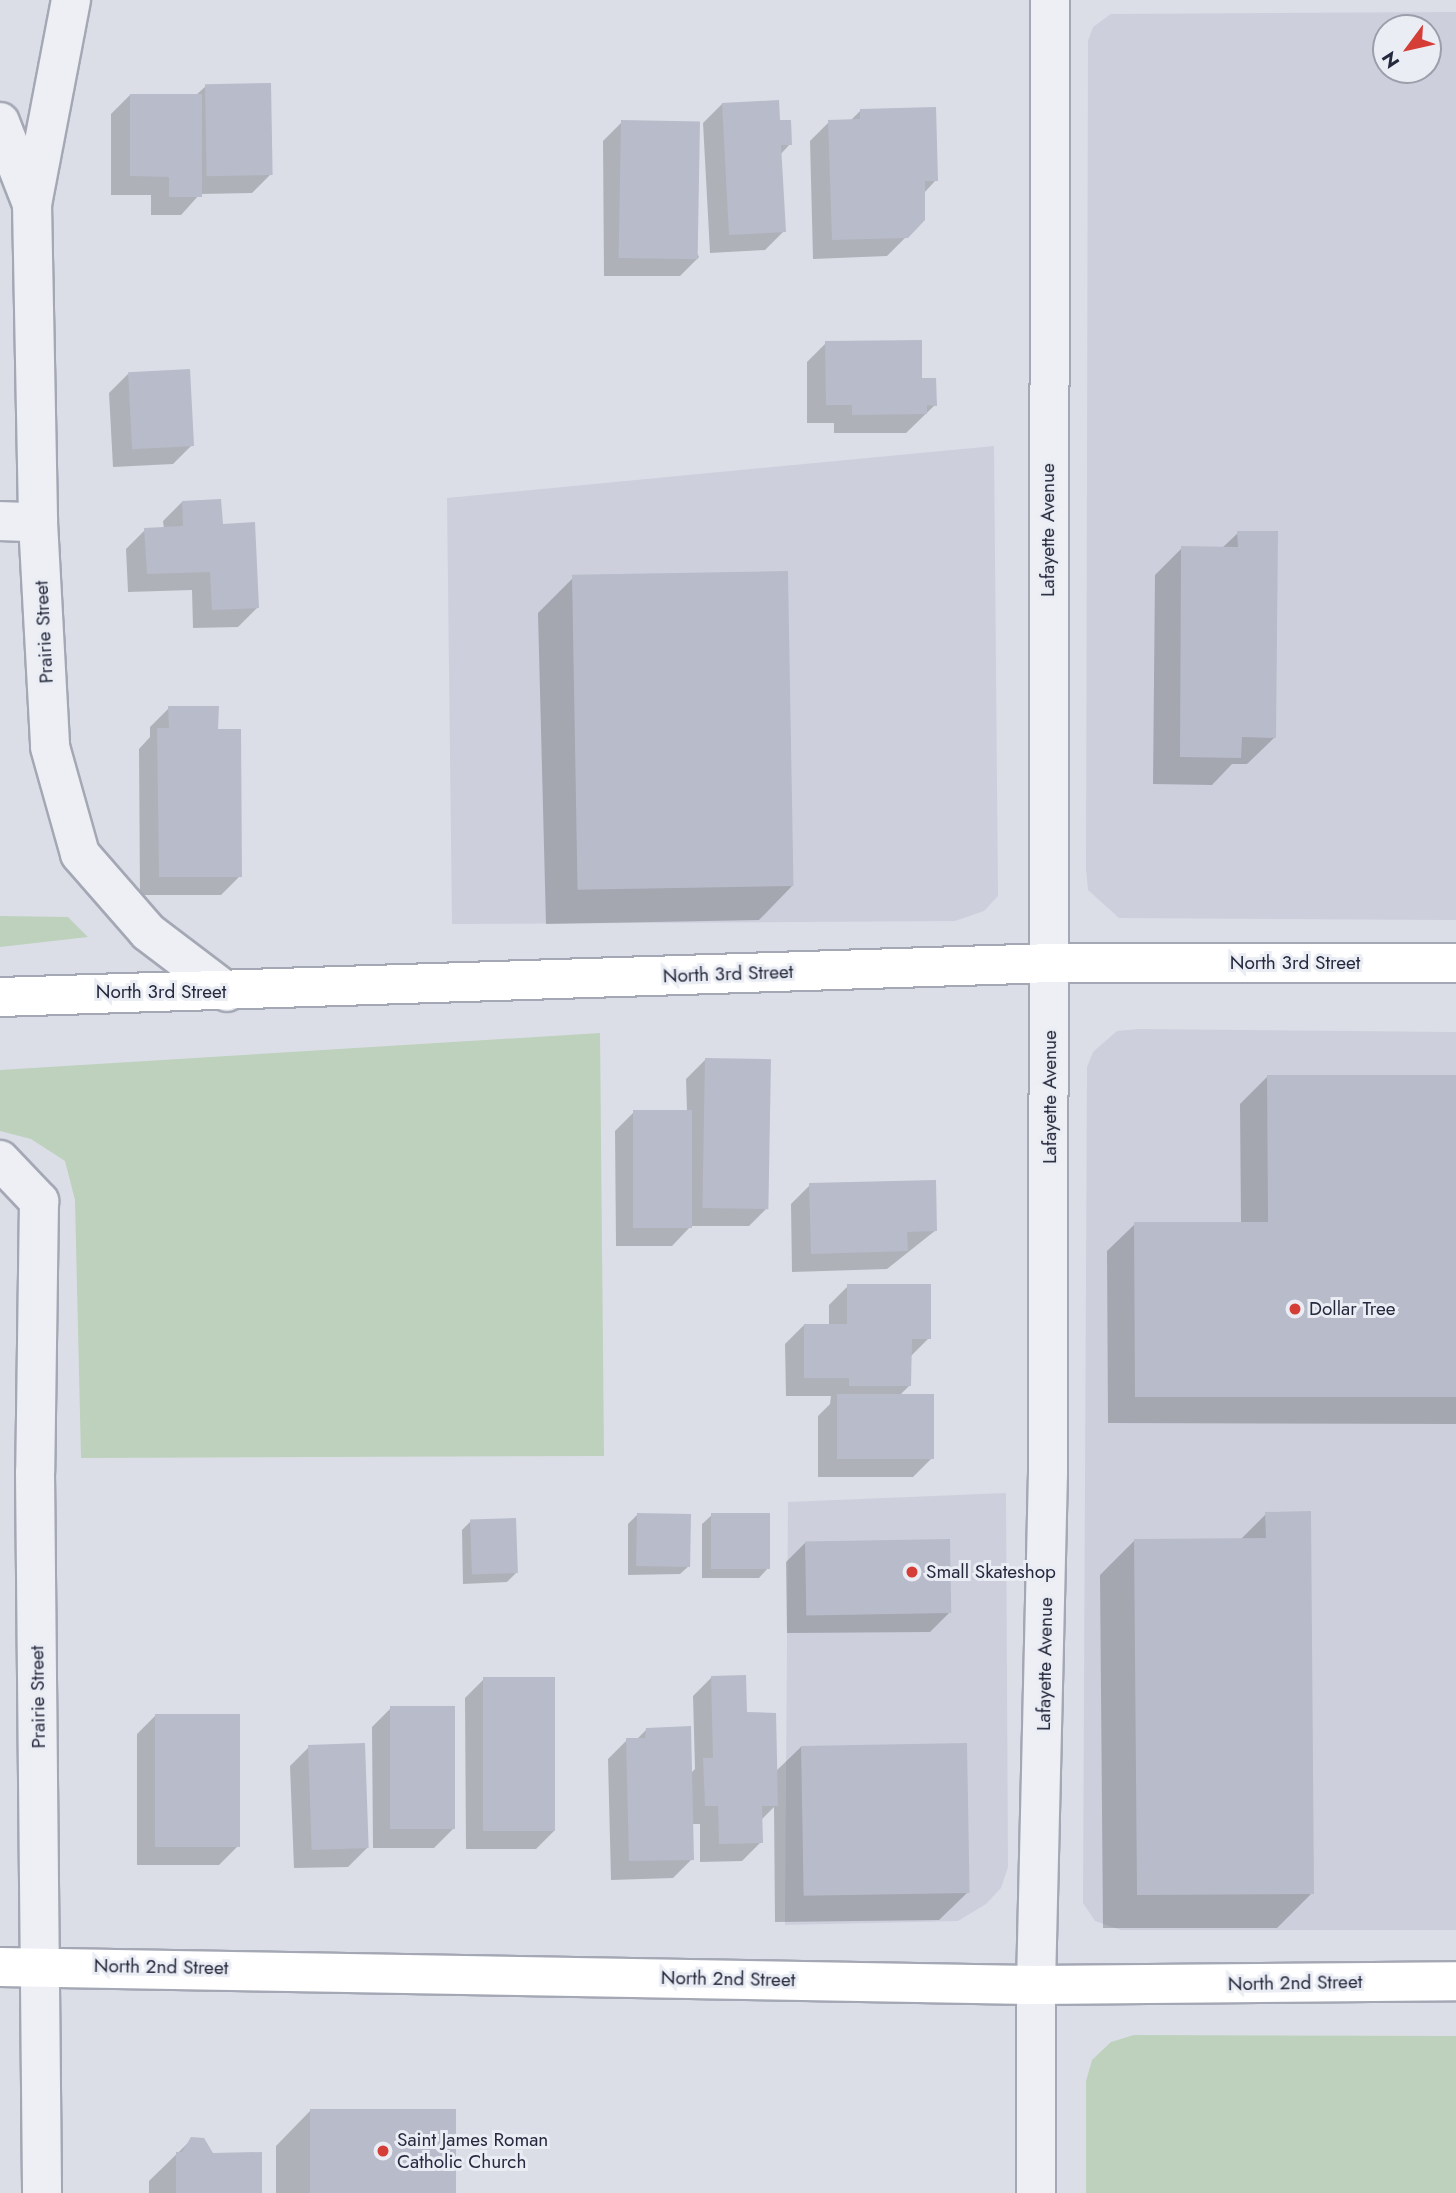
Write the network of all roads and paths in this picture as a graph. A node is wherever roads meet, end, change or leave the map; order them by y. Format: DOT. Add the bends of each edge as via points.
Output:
graph roads {
  1 [pos="71,0"];
  2 [pos="1049,0"];
  3 [pos="0,122"];
  4 [pos="32,204"];
  5 [pos="0,521"];
  6 [pos="38,522"];
  7 [pos="1050,963"];
  8 [pos="1456,963"];
  9 [pos="227,992"];
  10 [pos="0,997"];
  11 [pos="0,1160"];
  12 [pos="40,1966"];
  13 [pos="0,1967"];
  14 [pos="1456,1981"];
  15 [pos="1036,1985"];
  16 [pos="41,2193"];
  17 [pos="1036,2193"];
  1 -- 4 [label="street, Prairie Street"];
  2 -- 7 [label="street, Lafayette Avenue"];
  3 -- 4 [label="street, Prairie Street"];
  4 -- 6 [label="street, Prairie Street"];
  5 -- 6 [label="street"];
  6 -- 9 [label="street, Prairie Street" via="50,747 80,854 148,932"];
  7 -- 8 [label="main road, North 3rd Street"];
  7 -- 9 [label="main road, North 3rd Street"];
  7 -- 15 [label="street, Lafayette Avenue" via="1048,1473"];
  9 -- 10 [label="main road, North 3rd Street"];
  11 -- 12 [label="street, Prairie Street" via="39,1201 35,1472"];
  12 -- 13 [label="main road, North 2nd Street"];
  12 -- 15 [label="main road, North 2nd Street"];
  12 -- 16 [label="street, Prairie Street"];
  14 -- 15 [label="main road, North 2nd Street"];
  15 -- 17 [label="street, Lafayette Avenue"];
}
